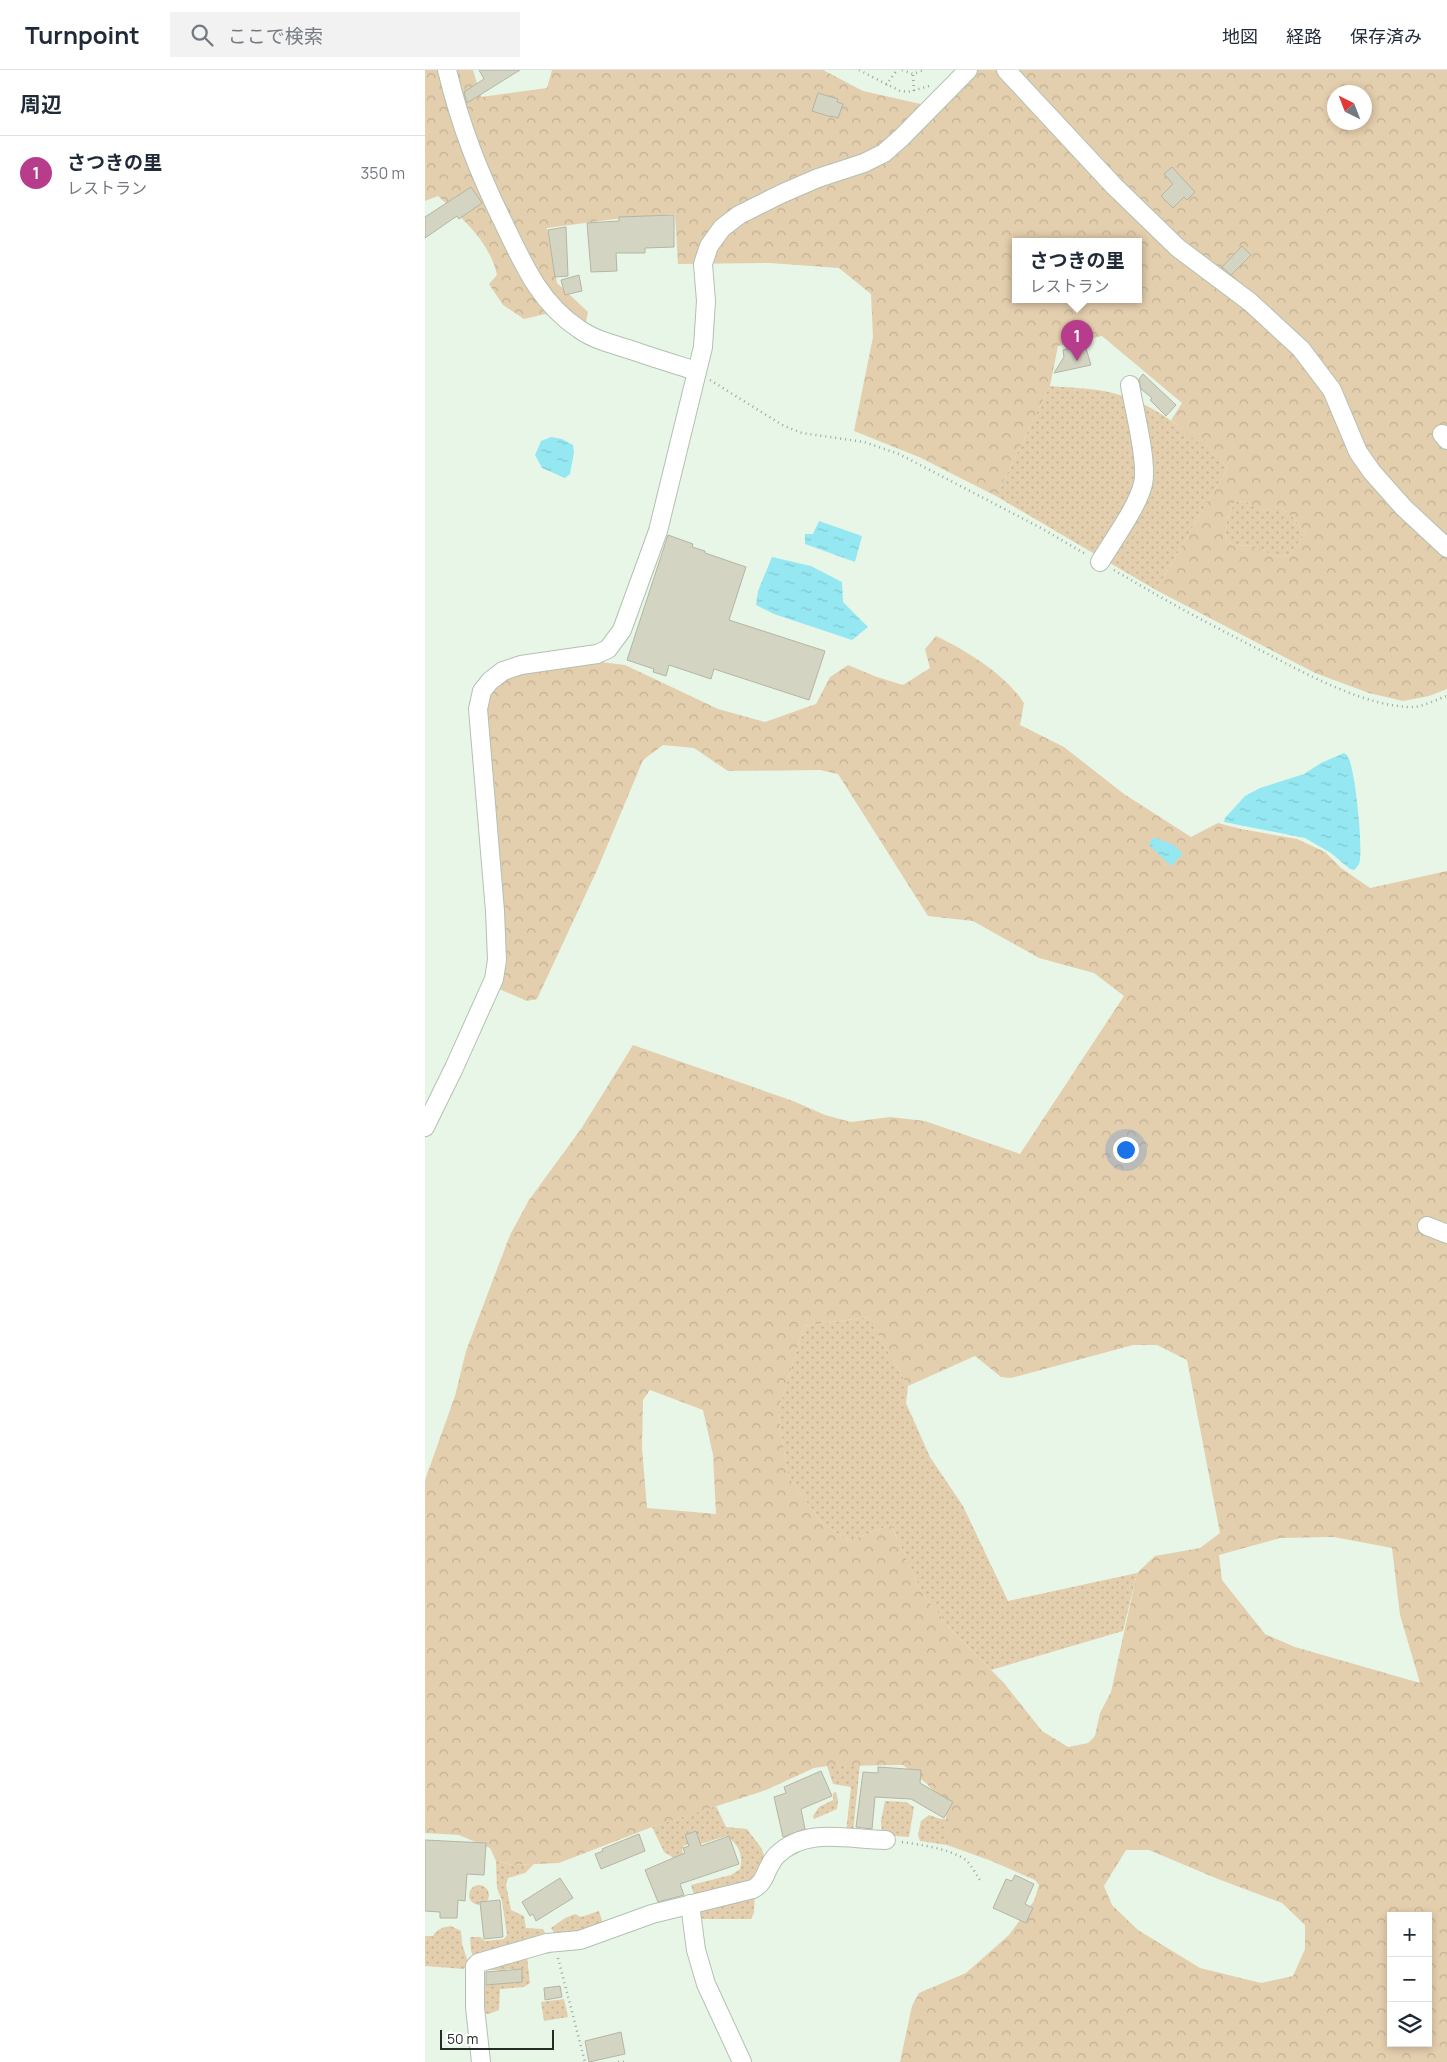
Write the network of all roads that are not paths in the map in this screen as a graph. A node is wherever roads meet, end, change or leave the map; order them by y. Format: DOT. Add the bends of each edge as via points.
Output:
graph roads {
  1 [pos="447,70"];
  2 [pos="968,70"];
  3 [pos="1006,70"];
  4 [pos="697,371"];
  5 [pos="1131,385"];
  6 [pos="1447,548"];
  7 [pos="1100,562"];
  8 [pos="425,1127"];
  9 [pos="1427,1226"];
  10 [pos="1447,1234"];
  11 [pos="886,1840"];
  12 [pos="691,1904"];
  13 [pos="481,2062"];
  14 [pos="742,2062"];
  1 -- 4 [label="street" via="479,174 528,275 544,297 580,330 600,340"];
  2 -- 4 [label="street" via="884,153 781,194 739,215 722,228 709,246 703,264 705,328"];
  3 -- 6 [label="street" via="1114,186 1178,248 1250,302 1301,349 1332,390 1358,452 1372,472 1404,508"];
  4 -- 8 [label="street" via="658,531 622,630 608,649 597,654 521,665 503,671 482,691 478,709 497,960 493,980"];
  5 -- 7 [label="street" via="1143,461 1143,485"];
  9 -- 10 [label="street"];
  11 -- 12 [label="street" via="824,1835 797,1842 776,1855 759,1886"];
  12 -- 13 [label="street" via="652,1914 581,1940 553,1942 478,1963 475,1966 475,2007"];
  12 -- 14 [label="street" via="696,1950 706,1984"];
}
